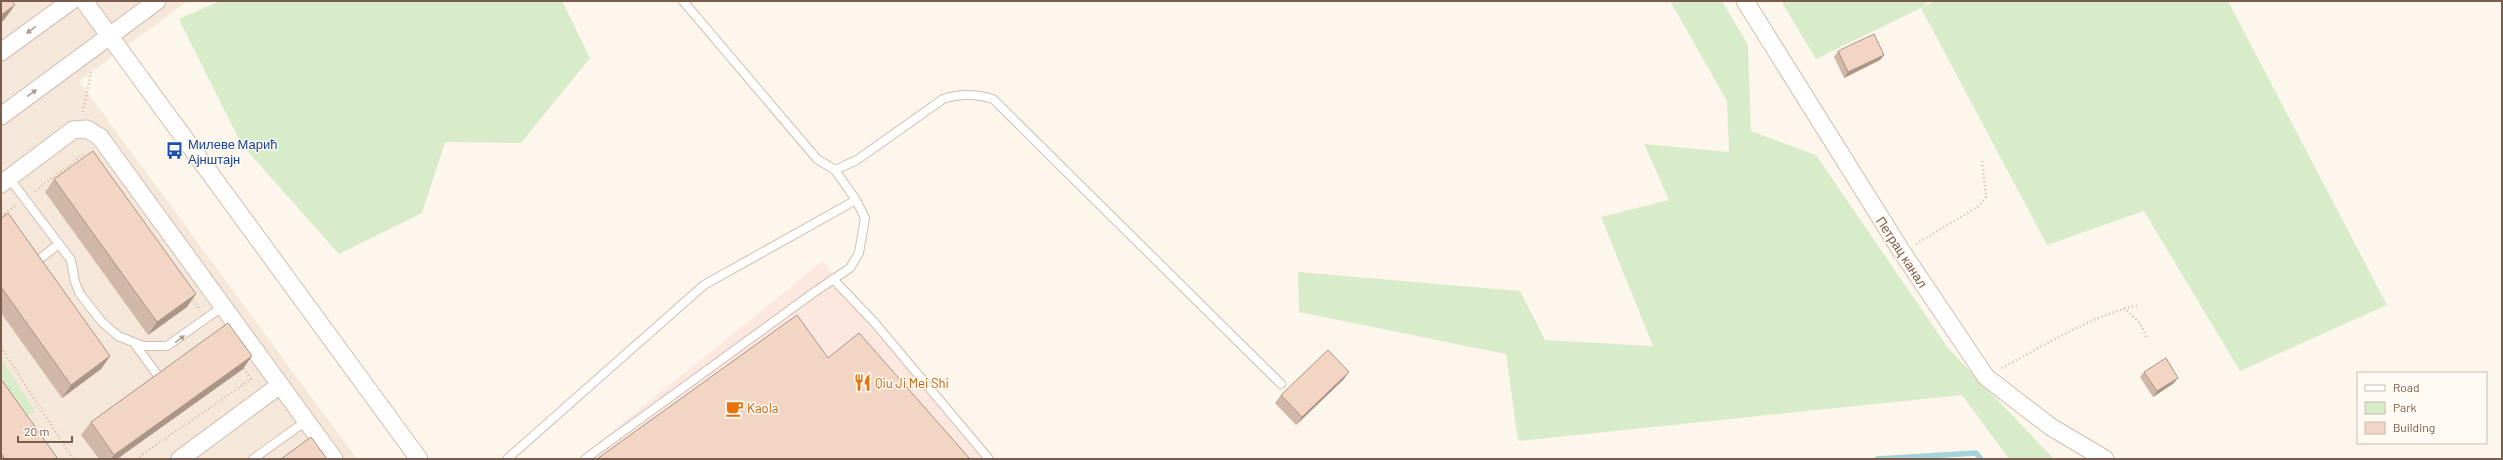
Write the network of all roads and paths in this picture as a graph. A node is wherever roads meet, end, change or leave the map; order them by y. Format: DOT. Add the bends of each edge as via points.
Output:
graph roads {
  1 [pos="71,1"];
  2 [pos="84,1"];
  3 [pos="157,1"];
  4 [pos="683,1"];
  5 [pos="1745,1"];
  6 [pos="110,36"];
  7 [pos="1,52"];
  8 [pos="92,67"];
  9 [pos="1,116"];
  10 [pos="80,129"];
  11 [pos="88,160"];
  12 [pos="1982,160"];
  13 [pos="835,170"];
  14 [pos="5,181"];
  15 [pos="25,198"];
  16 [pos="856,200"];
  17 [pos="1,216"];
  18 [pos="59,244"];
  19 [pos="1902,252"];
  20 [pos="33,264"];
  21 [pos="833,279"];
  22 [pos="188,293"];
  23 [pos="2139,305"];
  24 [pos="222,307"];
  25 [pos="2124,308"];
  26 [pos="207,318"];
  27 [pos="2147,338"];
  28 [pos="134,342"];
  29 [pos="1,347"];
  30 [pos="238,360"];
  31 [pos="159,377"];
  32 [pos="1986,377"];
  33 [pos="1281,384"];
  34 [pos="280,385"];
  35 [pos="306,420"];
  36 [pos="73,459"];
  37 [pos="136,459"];
  38 [pos="180,459"];
  39 [pos="253,459"];
  40 [pos="334,459"];
  41 [pos="419,459"];
  42 [pos="508,459"];
  43 [pos="585,459"];
  44 [pos="989,459"];
  45 [pos="2105,459"];
  1 -- 7 [label="street, one-way"];
  2 -- 6 [label="street"];
  3 -- 6 [label="street"];
  4 -- 13 [label="lane" via="817,159"];
  5 -- 19 [label="street, Петрац канал"];
  9 -- 6 [label="street, one-way"];
  6 -- 41 [label="street"];
  8 -- 10 [label="path"];
  10 -- 14 [label="street" via="73,130"];
  10 -- 24 [label="street" via="94,132 100,137"];
  11 -- 15 [label="path" via="84,154"];
  12 -- 19 [label="path" via="1986,197 1979,206"];
  13 -- 16 [label="lane"];
  13 -- 33 [label="lane" via="857,160 943,98 956,94 993,99"];
  14 -- 15 [label="lane"];
  15 -- 17 [label="path"];
  15 -- 18 [label="lane"];
  16 -- 21 [label="lane" via="865,218 859,253 850,268"];
  16 -- 42 [label="lane" via="704,285"];
  18 -- 20 [label="lane"];
  18 -- 28 [label="lane" via="71,260 77,288 102,322 118,336"];
  19 -- 32 [label="street, Петрац канал"];
  21 -- 43 [label="lane"];
  21 -- 44 [label="lane" via="874,322"];
  22 -- 26 [label="path"];
  23 -- 25 [label="path"];
  24 -- 26 [label="lane"];
  24 -- 34 [label="street"];
  25 -- 27 [label="path" via="2140,323"];
  25 -- 32 [label="path" via="2069,332"];
  28 -- 26 [label="lane, one-way" via="143,346 158,347 172,344"];
  28 -- 31 [label="lane"];
  29 -- 36 [label="path"];
  30 -- 37 [label="path" via="251,378"];
  32 -- 45 [label="street, Петрац канал" via="2051,427"];
  34 -- 35 [label="street"];
  34 -- 38 [label="street"];
  35 -- 39 [label="lane"];
  35 -- 40 [label="street"];
}
